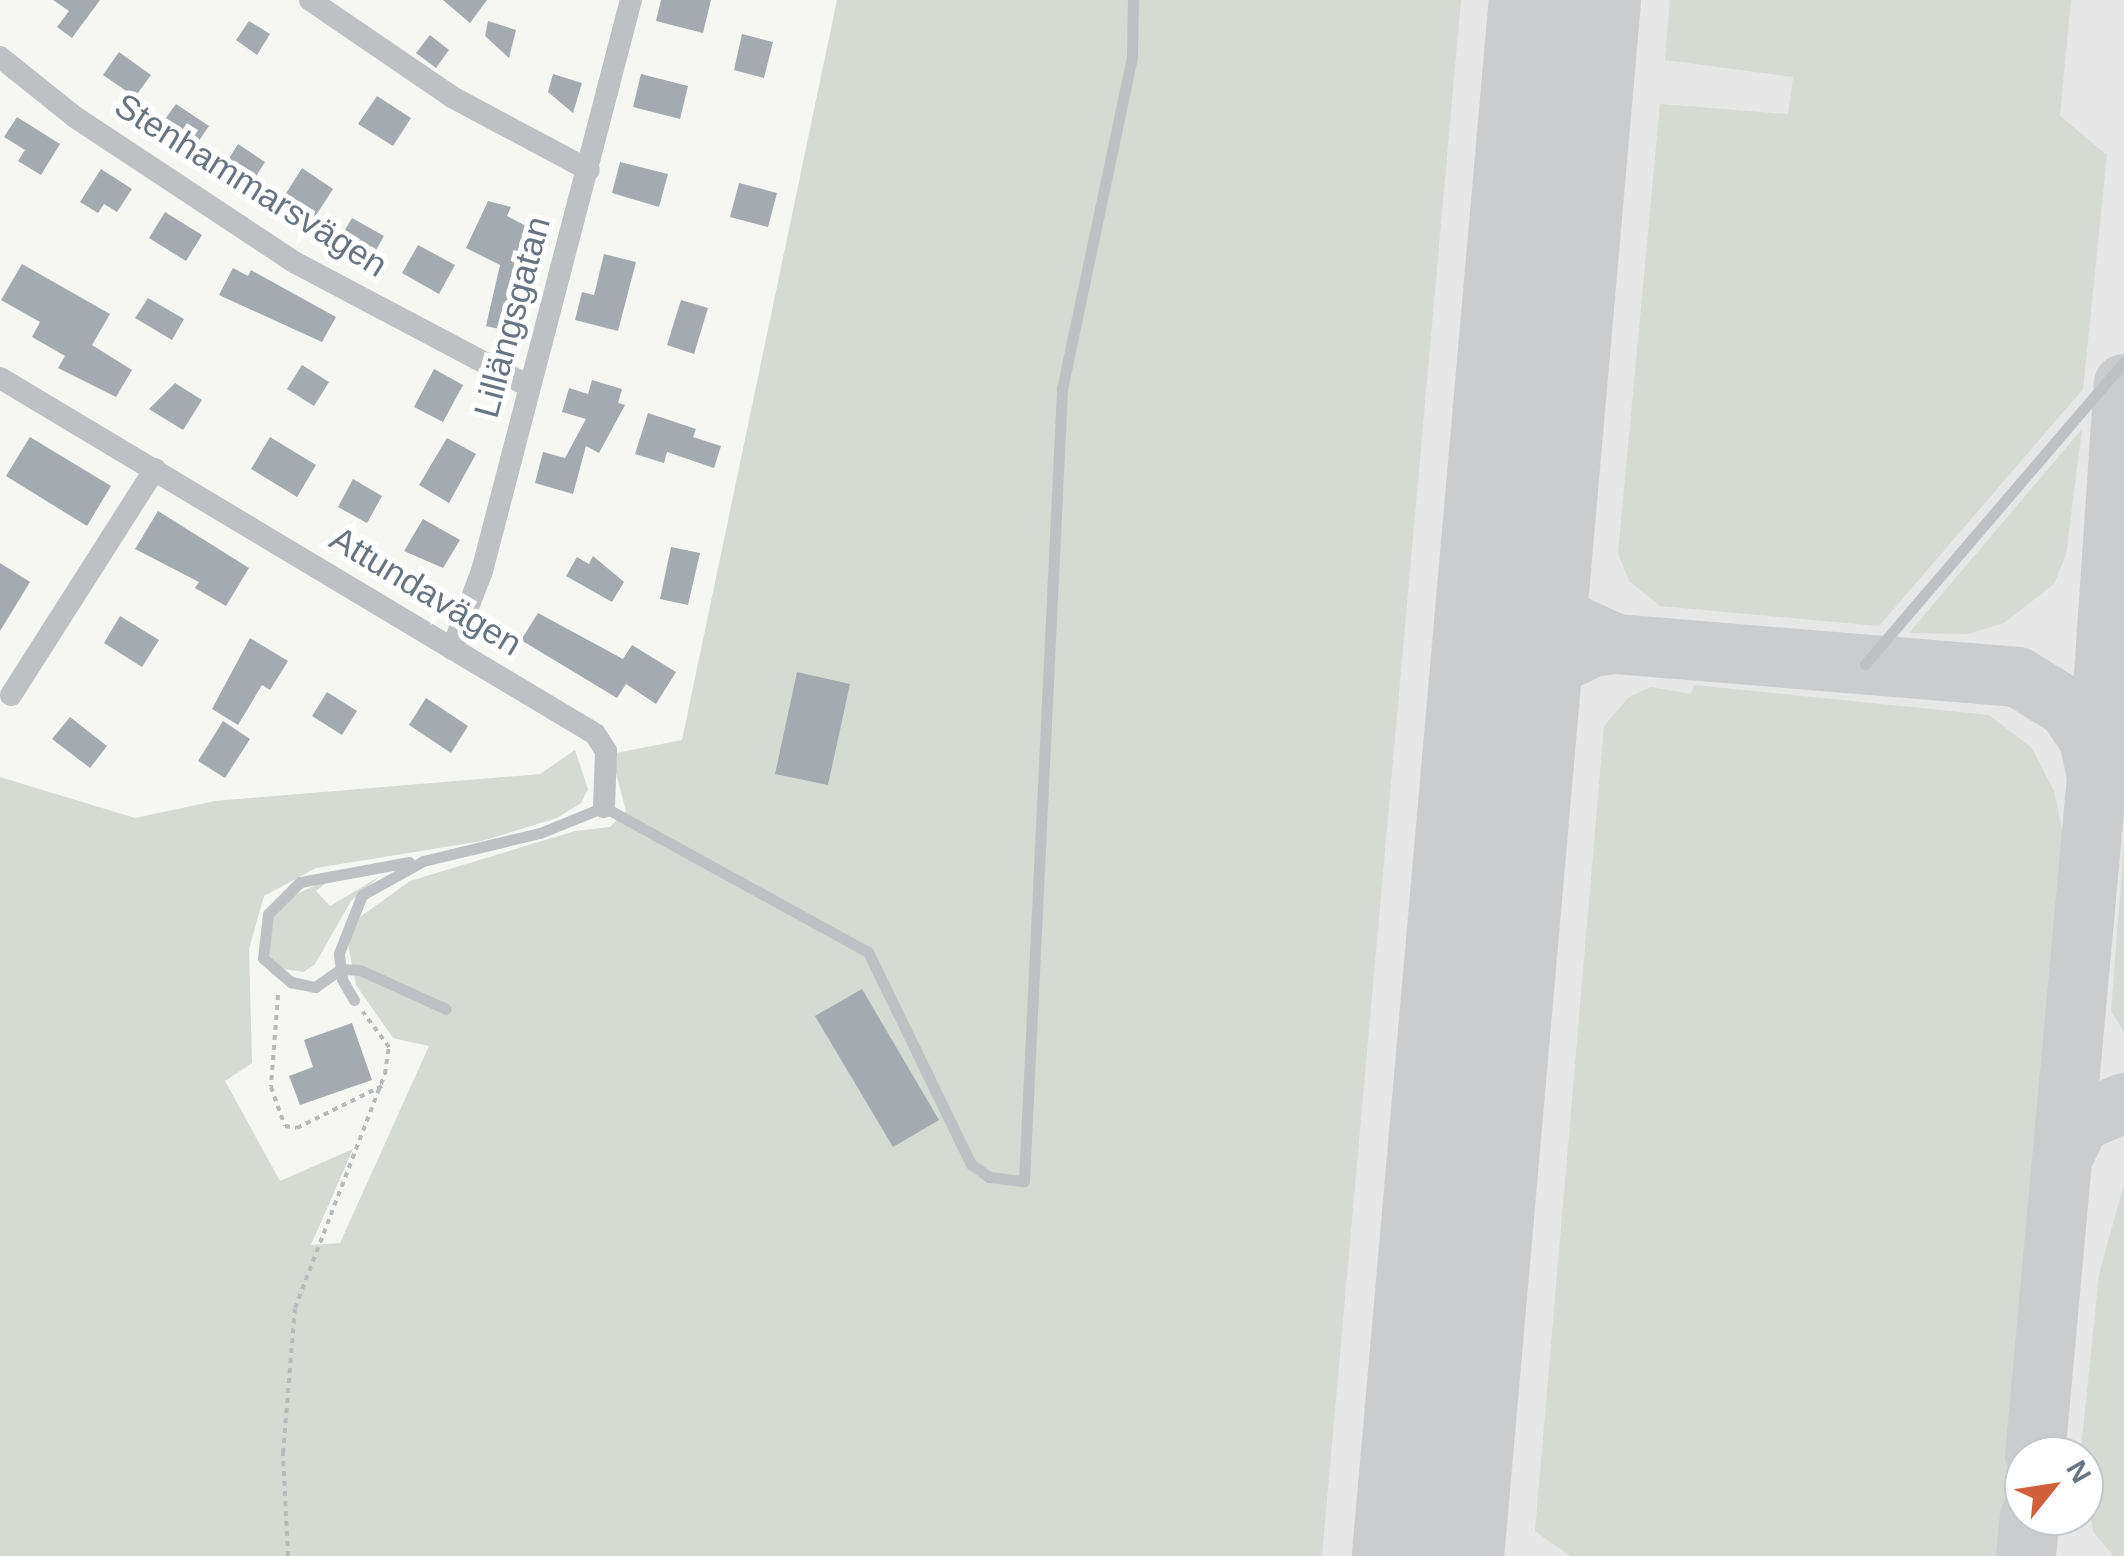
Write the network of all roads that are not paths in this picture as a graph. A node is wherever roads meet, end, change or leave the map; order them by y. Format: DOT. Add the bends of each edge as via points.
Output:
graph roads {
  1 [pos="310,0"];
  2 [pos="631,0"];
  3 [pos="1132,0"];
  4 [pos="0,57"];
  5 [pos="590,170"];
  6 [pos="2124,362"];
  7 [pos="0,378"];
  8 [pos="528,386"];
  9 [pos="155,468"];
  10 [pos="452,649"];
  11 [pos="1864,664"];
  12 [pos="10,695"];
  13 [pos="604,807"];
  14 [pos="423,861"];
  15 [pos="341,969"];
  16 [pos="354,1000"];
  17 [pos="446,1009"];
  1 -- 5 [label="street" via="452,96"];
  2 -- 5 [label="street, Lillängsgatan"];
  3 -- 13 [label="lane" via="1132,56 1062,389 1024,1181 989,1176 971,1164 868,952"];
  4 -- 8 [label="street, Stenhammarsvägen" via="75,117 296,263"];
  5 -- 8 [label="street, Lillängsgatan"];
  6 -- 11 [label="lane"];
  7 -- 9 [label="street, Attundavägen"];
  8 -- 10 [label="street, Lillängsgatan" via="482,571"];
  9 -- 10 [label="street, Attundavägen"];
  9 -- 12 [label="street"];
  10 -- 13 [label="street, Attundavägen" via="595,734 606,752"];
  13 -- 14 [label="lane" via="540,833"];
  14 -- 15 [label="lane" via="362,895 347,924"];
  14 -- 15 [label="lane" via="349,868 300,882 268,914 263,958 279,976 315,987"];
  15 -- 16 [label="lane"];
  15 -- 17 [label="lane" via="360,970"];
}
